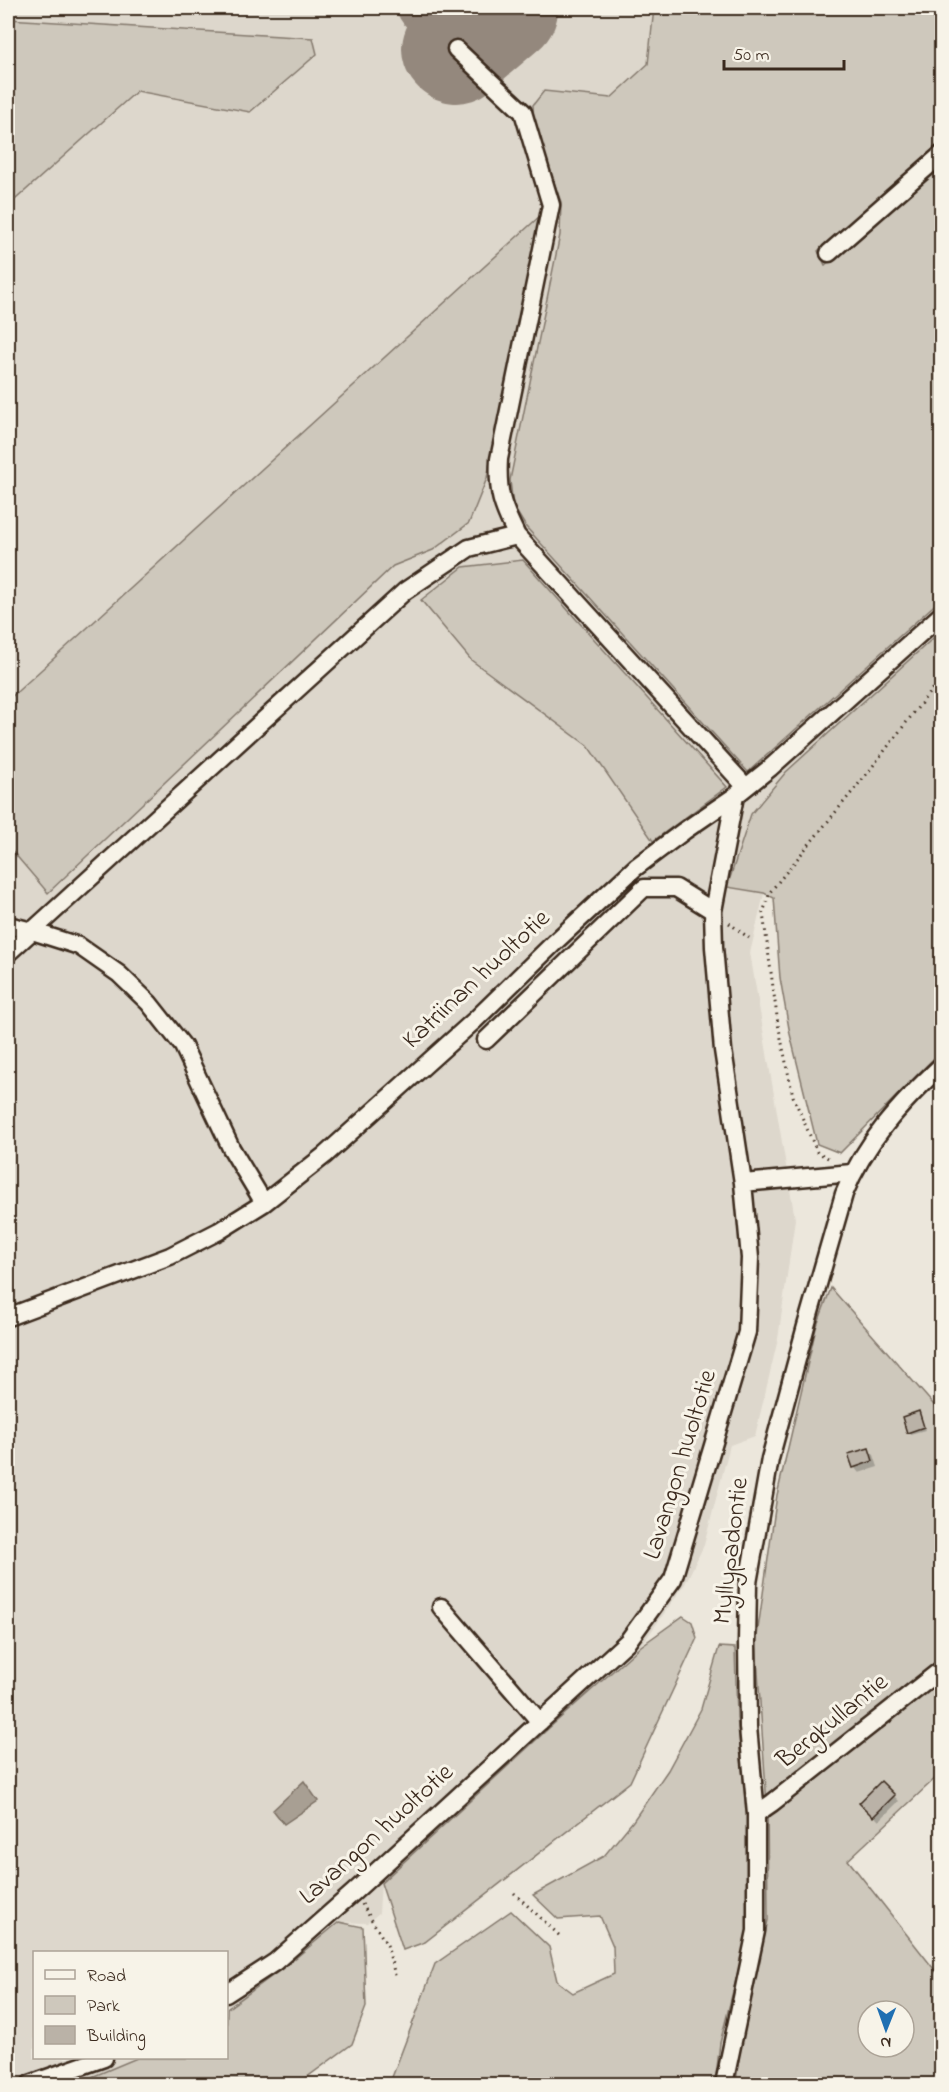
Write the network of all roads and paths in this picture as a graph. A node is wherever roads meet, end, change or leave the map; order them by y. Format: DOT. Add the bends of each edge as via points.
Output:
graph roads {
  1 [pos="456,49"];
  2 [pos="942,154"];
  3 [pos="829,253"];
  4 [pos="517,536"];
  5 [pos="942,614"];
  6 [pos="942,676"];
  7 [pos="740,792"];
  8 [pos="713,911"];
  9 [pos="8,925"];
  10 [pos="32,931"];
  11 [pos="749,938"];
  12 [pos="8,953"];
  13 [pos="486,1040"];
  14 [pos="942,1065"];
  15 [pos="817,1152"];
  16 [pos="852,1173"];
  17 [pos="743,1183"];
  18 [pos="264,1203"];
  19 [pos="8,1317"];
  20 [pos="441,1607"];
  21 [pos="942,1668"];
  22 [pos="540,1722"];
  23 [pos="756,1814"];
  24 [pos="354,1892"];
  25 [pos="514,1893"];
  26 [pos="561,1937"];
  27 [pos="396,1980"];
  28 [pos="228,1993"];
  29 [pos="101,2059"];
  30 [pos="30,2085"];
  31 [pos="724,2085"];
  1 -- 4 [label="street" via="523,112 551,204 499,459 502,505"];
  2 -- 3 [label="street"];
  4 -- 7 [label="street"];
  4 -- 10 [label="street" via="469,548 405,591"];
  5 -- 7 [label="street, Katriinan huoltotie"];
  6 -- 15 [label="path" via="770,892 763,913 778,1024 793,1096"];
  7 -- 8 [label="street, Lavangon huoltotie"];
  7 -- 18 [label="street, Katriinan huoltotie" via="636,867 475,1020 325,1155"];
  8 -- 11 [label="path"];
  8 -- 13 [label="street" via="676,888 644,888"];
  8 -- 17 [label="street, Lavangon huoltotie" via="723,1050"];
  9 -- 10 [label="street"];
  10 -- 12 [label="street"];
  10 -- 18 [label="street" via="79,946 119,974 148,1003 183,1046 231,1148"];
  14 -- 16 [label="street, Myllypadontie" via="902,1104"];
  16 -- 17 [label="street"];
  16 -- 23 [label="street, Myllypadontie" via="770,1459 748,1583 748,1727"];
  17 -- 22 [label="street, Lavangon huoltotie" via="750,1258 747,1332 674,1579 628,1641"];
  18 -- 19 [label="street, Katriinan huoltotie" via="170,1256"];
  20 -- 22 [label="street"];
  21 -- 23 [label="street, Bergkullantie"];
  22 -- 24 [label="street, Lavangon huoltotie"];
  23 -- 31 [label="street, Myllypadontie" via="756,1932"];
  24 -- 27 [label="path" via="387,1945"];
  24 -- 28 [label="street, Lavangon huoltotie" via="275,1962"];
  25 -- 26 [label="path"];
  29 -- 30 [label="street"];
}
